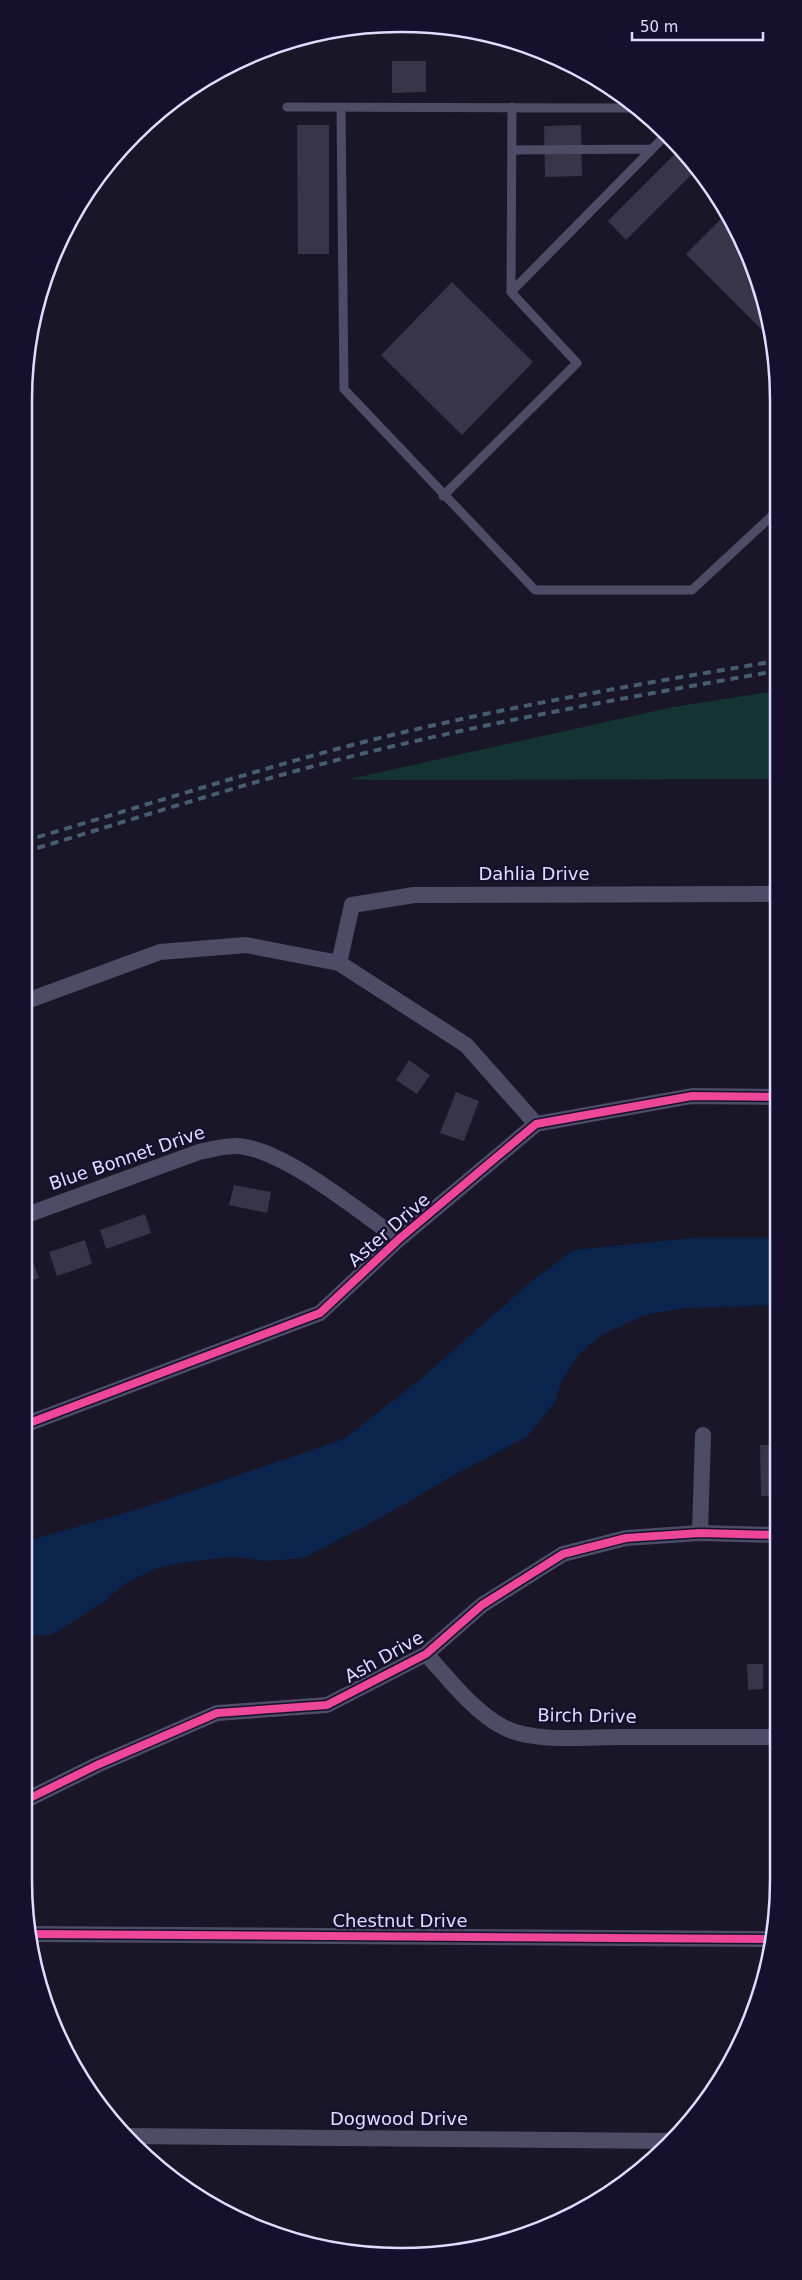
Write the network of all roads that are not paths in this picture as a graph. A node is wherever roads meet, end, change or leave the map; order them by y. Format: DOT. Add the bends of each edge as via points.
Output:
graph roads {
  1 [pos="288,107"];
  2 [pos="341,107"];
  3 [pos="512,107"];
  4 [pos="624,108"];
  5 [pos="661,140"];
  6 [pos="652,149"];
  7 [pos="512,150"];
  8 [pos="511,292"];
  9 [pos="443,496"];
  10 [pos="770,518"];
  11 [pos="770,894"];
  12 [pos="339,963"];
  13 [pos="32,999"];
  14 [pos="770,1097"];
  15 [pos="536,1124"];
  16 [pos="32,1213"];
  17 [pos="399,1239"];
  18 [pos="32,1422"];
  19 [pos="703,1435"];
  20 [pos="700,1533"];
  21 [pos="770,1535"];
  22 [pos="426,1654"];
  23 [pos="770,1737"];
  24 [pos="32,1797"];
  25 [pos="37,1934"];
  26 [pos="764,1939"];
  27 [pos="137,2136"];
  28 [pos="661,2141"];
  1 -- 2 [label="lane"];
  2 -- 3 [label="lane"];
  2 -- 9 [label="lane" via="344,389"];
  3 -- 4 [label="lane"];
  3 -- 7 [label="lane"];
  5 -- 6 [label="lane"];
  6 -- 7 [label="lane"];
  6 -- 8 [label="lane"];
  7 -- 8 [label="lane"];
  8 -- 9 [label="lane" via="577,363"];
  9 -- 10 [label="lane" via="535,590 692,590"];
  11 -- 12 [label="street, Dahlia Drive" via="414,894 352,905"];
  12 -- 13 [label="street" via="246,945 160,952"];
  12 -- 15 [label="street" via="466,1045"];
  14 -- 15 [label="street, Aster Drive" via="692,1096"];
  15 -- 17 [label="street, Aster Drive"];
  16 -- 17 [label="street, Blue Bonnet Drive" via="200,1152 224,1146 245,1146 288,1164"];
  17 -- 18 [label="street, Aster Drive" via="320,1313"];
  19 -- 20 [label="street"];
  20 -- 21 [label="street, Ash Drive"];
  20 -- 22 [label="street, Ash Drive" via="626,1538 563,1554 482,1605"];
  22 -- 23 [label="street, Birch Drive" via="489,1718 518,1733 558,1737"];
  22 -- 24 [label="street, Ash Drive" via="327,1705 217,1713"];
  25 -- 26 [label="street, Chestnut Drive"];
  27 -- 28 [label="street, Dogwood Drive"];
}
